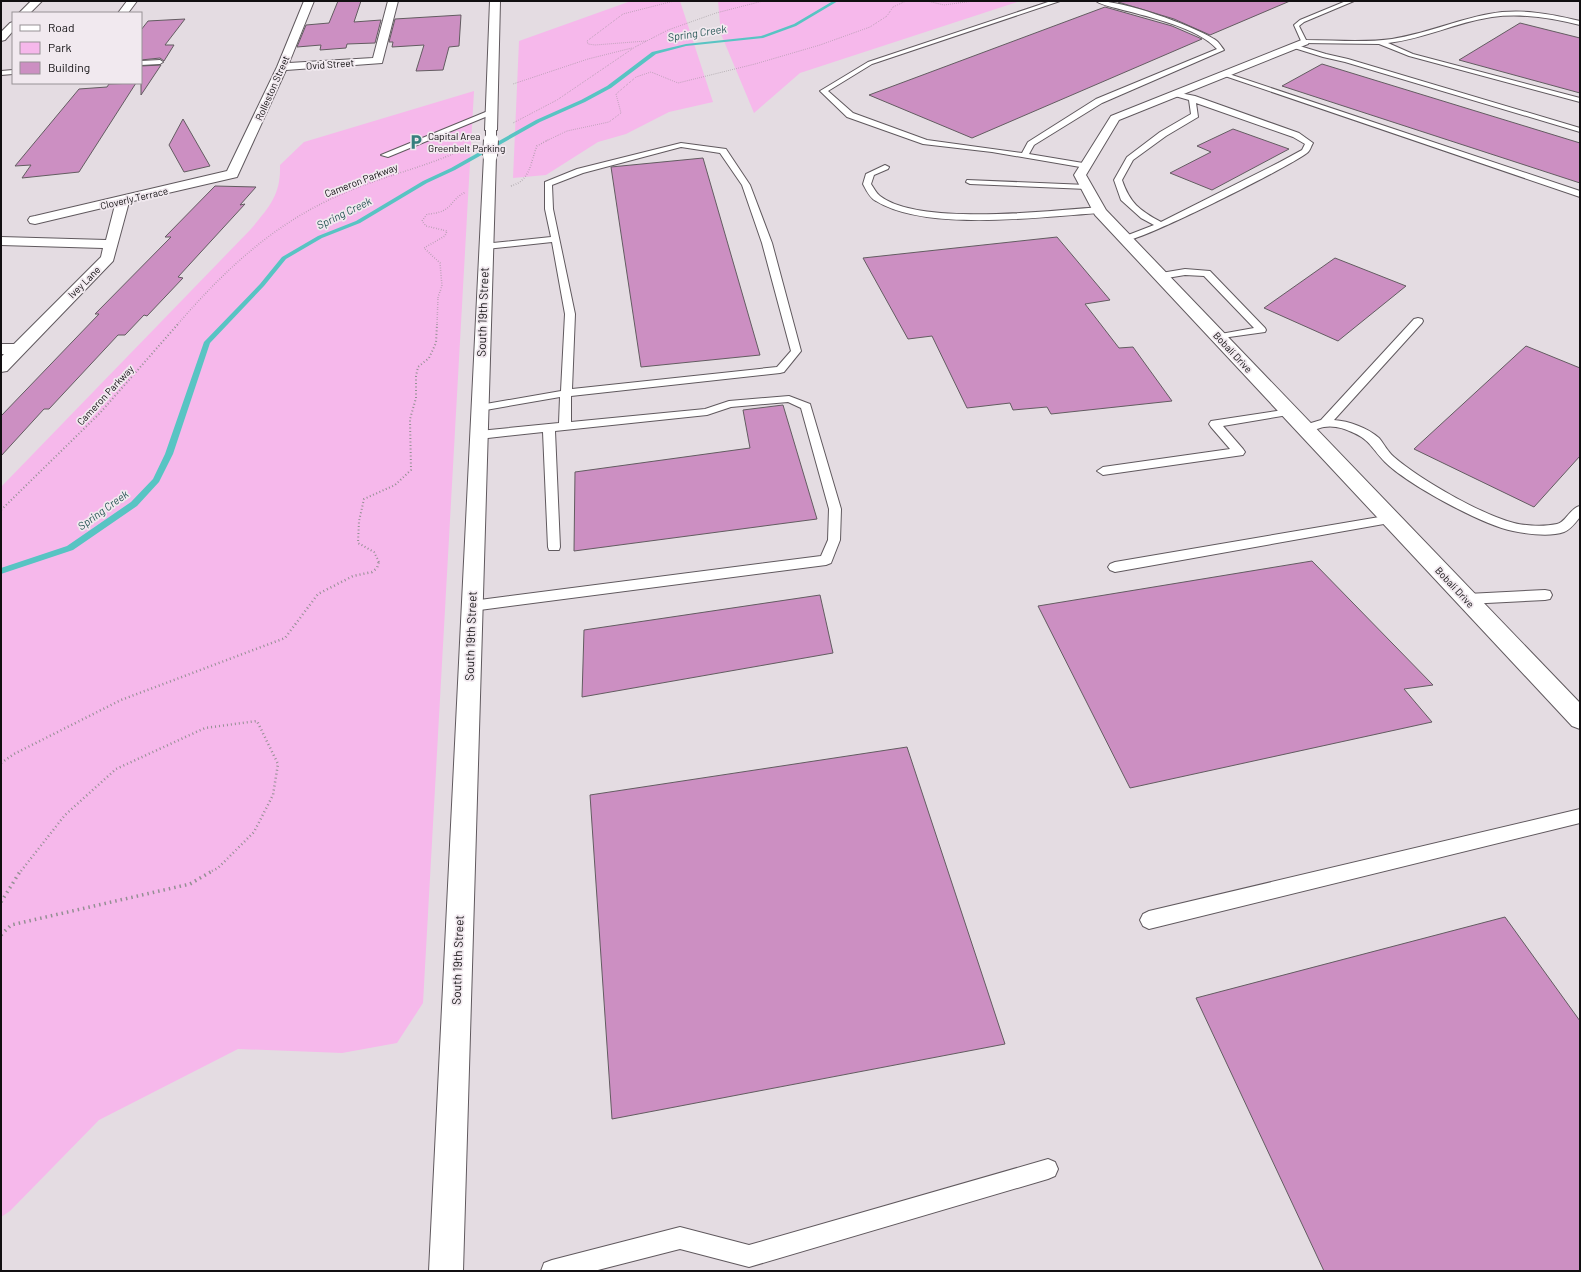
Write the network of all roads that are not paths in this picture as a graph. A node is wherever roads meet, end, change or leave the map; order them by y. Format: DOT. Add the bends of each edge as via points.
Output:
graph roads {
  1 [pos="37,1"];
  2 [pos="132,1"];
  3 [pos="309,1"];
  4 [pos="392,1"];
  5 [pos="495,1"];
  6 [pos="1057,1"];
  7 [pos="1098,1"];
  8 [pos="1351,1"];
  9 [pos="25,12"];
  10 [pos="124,12"];
  11 [pos="1580,23"];
  12 [pos="12,26"];
  13 [pos="1,38"];
  14 [pos="1380,42"];
  15 [pos="1298,44"];
  16 [pos="160,62"];
  17 [pos="142,63"];
  18 [pos="282,67"];
  19 [pos="12,72"];
  20 [pos="1,73"];
  21 [pos="1224,74"];
  22 [pos="1185,96"];
  23 [pos="1580,100"];
  24 [pos="491,113"];
  25 [pos="1580,130"];
  26 [pos="385,155"];
  27 [pos="1025,155"];
  28 [pos="1086,166"];
  29 [pos="885,167"];
  30 [pos="232,174"];
  31 [pos="970,182"];
  32 [pos="1087,188"];
  33 [pos="1580,194"];
  34 [pos="123,200"];
  35 [pos="1099,210"];
  36 [pos="35,220"];
  37 [pos="1161,225"];
  38 [pos="556,239"];
  39 [pos="1126,239"];
  40 [pos="1,241"];
  41 [pos="112,244"];
  42 [pos="486,246"];
  43 [pos="1160,276"];
  44 [pos="1418,321"];
  45 [pos="1219,337"];
  46 [pos="1,349"];
  47 [pos="18,349"];
  48 [pos="1,367"];
  49 [pos="566,393"];
  50 [pos="480,408"];
  51 [pos="1290,412"];
  52 [pos="1325,423"];
  53 [pos="565,427"];
  54 [pos="549,428"];
  55 [pos="1305,429"];
  56 [pos="479,435"];
  57 [pos="1103,471"];
  58 [pos="1580,510"];
  59 [pos="1391,520"];
  60 [pos="554,548"];
  61 [pos="1115,567"];
  62 [pos="1545,595"];
  63 [pos="1467,599"];
  64 [pos="472,606"];
  65 [pos="1580,719"];
  66 [pos="1580,816"];
  67 [pos="1149,920"];
  68 [pos="1048,1169"];
  69 [pos="446,1271"];
  70 [pos="552,1271"];
  1 -- 9 [label="street"];
  2 -- 10 [label="street"];
  3 -- 18 [label="street, Rolleston Street"];
  4 -- 18 [label="street, Ovid Street" via="378,61"];
  5 -- 24 [label="street, South 19th Street"];
  6 -- 27 [label="lane" via="870,63 824,92 850,115 926,142"];
  7 -- 27 [label="lane" via="1156,17 1190,30 1213,41 1221,50 1099,101 1065,120 1031,144"];
  8 -- 15 [label="lane" via="1302,21 1296,26"];
  11 -- 14 [label="lane" via="1551,16 1521,13 1479,17 1430,33"];
  12 -- 13 [label="street"];
  14 -- 15 [label="lane"];
  14 -- 23 [label="lane" via="1410,55"];
  15 -- 21 [label="street, Bobali Drive"];
  15 -- 25 [label="lane"];
  16 -- 17 [label="lane"];
  18 -- 30 [label="street, Rolleston Street"];
  19 -- 20 [label="lane"];
  21 -- 22 [label="street, Bobali Drive"];
  21 -- 33 [label="lane"];
  22 -- 28 [label="street, Bobali Drive" via="1114,118"];
  22 -- 37 [label="lane" via="1195,115 1163,134 1130,159 1118,180 1124,198 1144,216"];
  22 -- 37 [label="lane" via="1296,135 1309,143 1306,151 1283,164"];
  24 -- 26 [label="lane"];
  24 -- 42 [label="street, South 19th Street, bridge"];
  27 -- 28 [label="lane"];
  28 -- 32 [label="street, Bobali Drive" via="1080,175"];
  29 -- 35 [label="lane" via="870,174 867,184 877,198 914,213 977,217"];
  30 -- 34 [label="street, Cloverly Terrace"];
  31 -- 32 [label="lane"];
  32 -- 35 [label="street, Bobali Drive"];
  34 -- 36 [label="street, Cloverly Terrace"];
  34 -- 41 [label="street, Ivey Lane"];
  35 -- 39 [label="street, Bobali Drive"];
  37 -- 39 [label="lane"];
  38 -- 42 [label="lane"];
  38 -- 49 [label="lane" via="570,314"];
  38 -- 49 [label="lane" via="549,209 548,184 580,171 681,145 723,151 746,185 767,243 796,351 780,370"];
  39 -- 43 [label="street, Bobali Drive"];
  40 -- 41 [label="street"];
  41 -- 47 [label="street, Ivey Lane" via="108,258"];
  42 -- 50 [label="street, South 19th Street"];
  43 -- 45 [label="street, Bobali Drive"];
  43 -- 45 [label="lane" via="1185,272 1207,273 1261,330"];
  44 -- 52 [label="lane"];
  45 -- 51 [label="street, Bobali Drive"];
  46 -- 47 [label="street"];
  47 -- 48 [label="street, Ivey Lane"];
  49 -- 50 [label="lane"];
  49 -- 53 [label="lane"];
  50 -- 56 [label="street, South 19th Street"];
  51 -- 55 [label="street, Bobali Drive"];
  51 -- 57 [label="lane" via="1214,424 1239,452"];
  52 -- 55 [label="lane"];
  52 -- 58 [label="lane" via="1340,424 1369,436 1389,459 1422,484 1477,513 1513,527 1542,530 1562,528"];
  53 -- 54 [label="lane"];
  53 -- 64 [label="lane" via="707,412 729,404 789,399 806,406 835,510 834,540 826,560"];
  54 -- 56 [label="lane"];
  54 -- 60 [label="lane"];
  55 -- 59 [label="street, Bobali Drive"];
  56 -- 64 [label="street, South 19th Street"];
  59 -- 61 [label="lane"];
  59 -- 63 [label="street, Bobali Drive"];
  62 -- 63 [label="lane"];
  63 -- 65 [label="street, Bobali Drive"];
  64 -- 69 [label="street, South 19th Street"];
  66 -- 67 [label="lane"];
  68 -- 70 [label="lane" via="749,1256 680,1238"];
}
